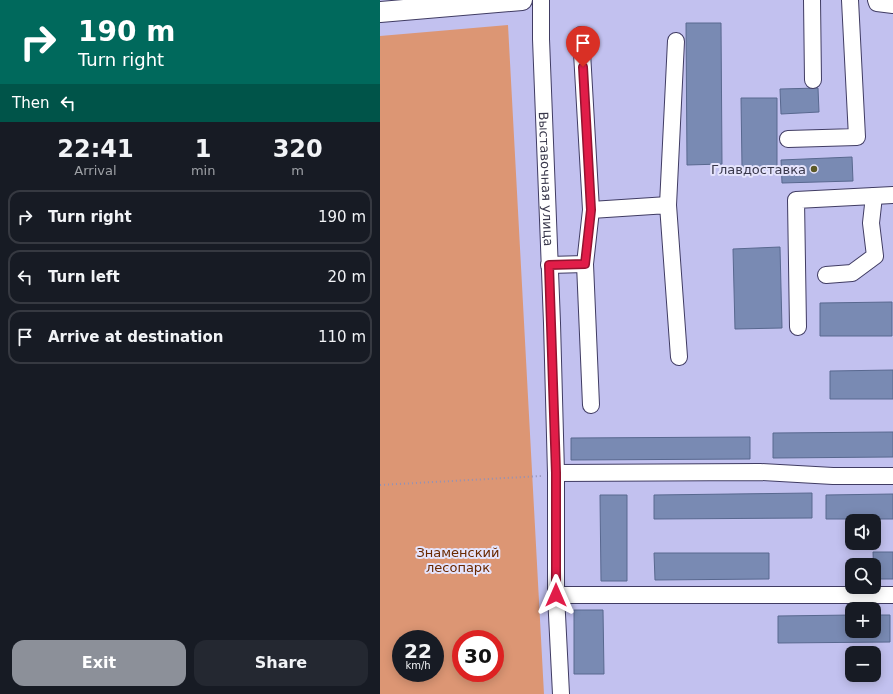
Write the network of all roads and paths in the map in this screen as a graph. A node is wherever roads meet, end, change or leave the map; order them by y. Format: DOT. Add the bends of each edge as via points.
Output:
graph roads {
  1 [pos="522,0"];
  2 [pos="541,0"];
  3 [pos="812,0"];
  4 [pos="850,0"];
  5 [pos="876,0"];
  6 [pos="893,5"];
  7 [pos="380,12"];
  8 [pos="581,35"];
  9 [pos="676,41"];
  10 [pos="814,80"];
  11 [pos="788,139"];
  12 [pos="893,195"];
  13 [pos="874,196"];
  14 [pos="668,205"];
  15 [pos="591,210"];
  16 [pos="585,264"];
  17 [pos="549,265"];
  18 [pos="826,275"];
  19 [pos="798,327"];
  20 [pos="679,357"];
  21 [pos="591,405"];
  22 [pos="556,473"];
  23 [pos="893,476"];
  24 [pos="380,485"];
  25 [pos="556,595"];
  26 [pos="893,595"];
  27 [pos="561,694"];
  1 -- 7 [label="main road"];
  2 -- 17 [label="street, Выставочная улица"];
  3 -- 10 [label="street"];
  4 -- 11 [label="street" via="857,137"];
  5 -- 6 [label="street" via="877,3"];
  8 -- 15 [label="street"];
  9 -- 14 [label="street"];
  12 -- 13 [label="street"];
  13 -- 18 [label="street" via="874,256 852,273"];
  13 -- 19 [label="street" via="796,200"];
  14 -- 15 [label="street"];
  14 -- 20 [label="street"];
  15 -- 16 [label="street"];
  16 -- 17 [label="street"];
  16 -- 21 [label="street"];
  17 -- 22 [label="street, Выставочная улица"];
  22 -- 23 [label="street" via="760,472"];
  22 -- 24 [label="path" via="538,478"];
  22 -- 25 [label="street, Выставочная улица"];
  25 -- 26 [label="street"];
  25 -- 27 [label="street, Выставочная улица"];
}
